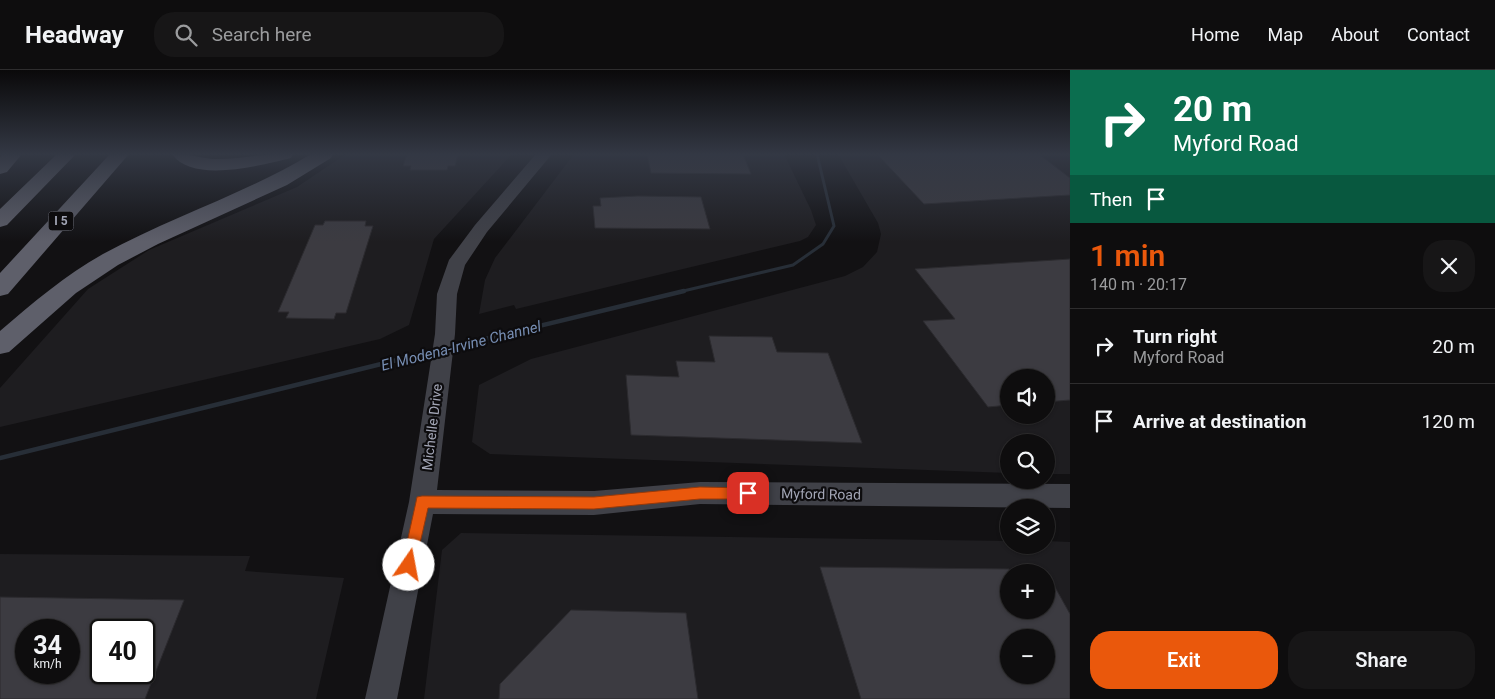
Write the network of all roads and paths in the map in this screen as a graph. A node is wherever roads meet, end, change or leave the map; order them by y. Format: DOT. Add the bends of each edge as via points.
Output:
graph roads {
  1 [pos="38,183"];
  2 [pos="94,183"];
  3 [pos="275,183"];
  4 [pos="519,183"];
  5 [pos="0,221"];
  6 [pos="0,288"];
  7 [pos="0,345"];
  8 [pos="1070,496"];
  9 [pos="422,502"];
  10 [pos="381,699"];
  1 -- 5 [label="highway"];
  2 -- 6 [label="highway, I 5"];
  3 -- 7 [label="highway" via="110,260 68,287"];
  4 -- 9 [label="street, Michelle Drive" via="456,264 447,294 445,334"];
  8 -- 9 [label="street, Myford Road" via="700,493 594,503"];
  9 -- 10 [label="street, Michelle Drive"];
}
